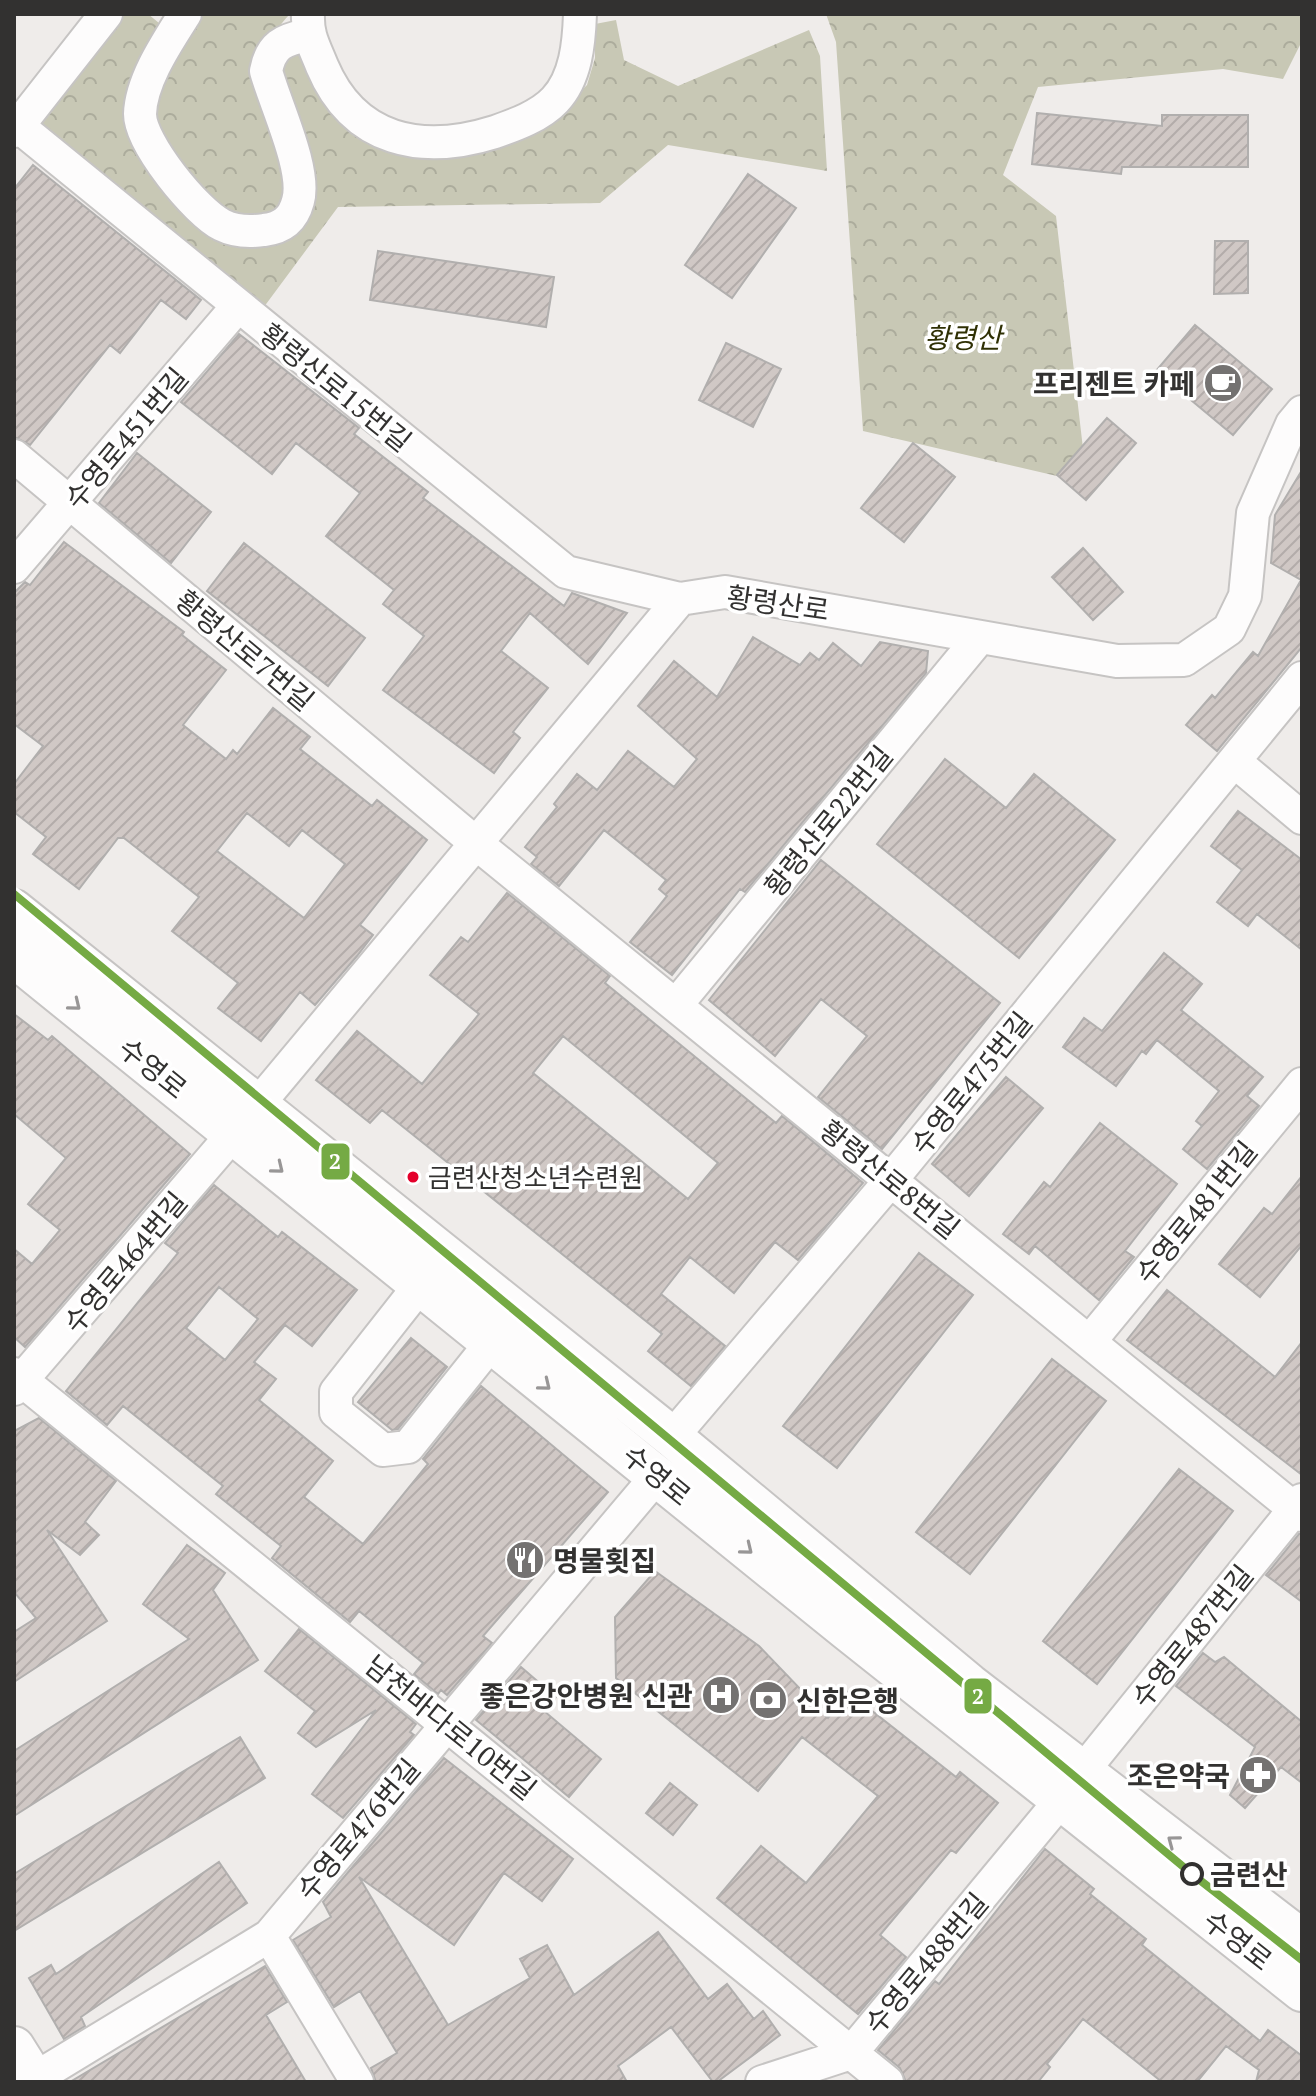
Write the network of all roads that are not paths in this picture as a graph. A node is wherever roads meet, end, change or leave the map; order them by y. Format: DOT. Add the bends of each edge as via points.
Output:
graph roads {
  1 [pos="106,14"];
  2 [pos="185,14"];
  3 [pos="580,14"];
  4 [pos="307,25"];
  5 [pos="16,128"];
  6 [pos="237,307"];
  7 [pos="1302,412"];
  8 [pos="14,456"];
  9 [pos="71,503"];
  10 [pos="14,567"];
  11 [pos="680,599"];
  12 [pos="980,637"];
  13 [pos="1302,678"];
  14 [pos="1234,761"];
  15 [pos="1302,818"];
  16 [pos="477,844"];
  17 [pos="14,910"];
  18 [pos="14,957"];
  19 [pos="676,1005"];
  20 [pos="1302,1084"];
  21 [pos="246,1119"];
  22 [pos="891,1180"];
  23 [pos="421,1284"];
  24 [pos="1090,1341"];
  25 [pos="492,1342"];
  26 [pos="17,1382"];
  27 [pos="672,1437"];
  28 [pos="657,1476"];
  29 [pos="1300,1508"];
  30 [pos="447,1723"];
  31 [pos="1071,1786"];
  32 [pos="269,1936"];
  33 [pos="1302,1940"];
  34 [pos="1302,1991"];
  35 [pos="851,2053"];
  36 [pos="28,2069"];
  37 [pos="357,2082"];
  38 [pos="762,2082"];
  39 [pos="887,2082"];
  1 -- 5 [label="street"];
  2 -- 4 [label="street" via="167,43 140,117 164,168 207,214 224,226 250,232 275,229 292,218 299,198 294,160 266,71 269,56 281,41"];
  3 -- 4 [label="street" via="570,78 554,101 516,125 441,143 409,143 349,111 328,80"];
  5 -- 6 [label="street, 황령산로15번길"];
  6 -- 9 [label="street, 수영로451번길"];
  6 -- 11 [label="street, 황령산로15번길" via="566,572"];
  7 -- 12 [label="street, 황령산로" via="1253,513 1245,596 1229,629 1184,660 1117,661"];
  8 -- 9 [label="street, 황령산로7번길"];
  9 -- 10 [label="street, 수영로451번길"];
  9 -- 16 [label="street, 황령산로7번길"];
  11 -- 12 [label="street, 황령산로" via="725,592"];
  11 -- 16 [label="street"];
  12 -- 19 [label="street, 황령산로22번길"];
  13 -- 14 [label="street, 수영로475번길"];
  14 -- 15 [label="street"];
  14 -- 22 [label="street, 수영로475번길"];
  16 -- 19 [label="street, 황령산로8번길"];
  16 -- 21 [label="street"];
  17 -- 21 [label="main road, 수영로"];
  18 -- 21 [label="main road, 수영로, one-way"];
  19 -- 22 [label="street, 황령산로8번길"];
  20 -- 24 [label="street, 수영로481번길"];
  21 -- 23 [label="main road, 수영로, one-way"];
  21 -- 26 [label="street, 수영로464번길"];
  21 -- 27 [label="main road, 수영로"];
  22 -- 24 [label="street, 황령산로8번길"];
  22 -- 27 [label="street, 수영로475번길"];
  23 -- 25 [label="main road, 수영로"];
  23 -- 25 [label="street" via="336,1392 336,1412 383,1450 408,1447"];
  24 -- 29 [label="street, 황령산로8번길"];
  25 -- 28 [label="main road, 수영로, one-way"];
  26 -- 30 [label="street, 남천바다로10번길"];
  27 -- 31 [label="main road, 수영로" via="969,1684"];
  28 -- 30 [label="street, 수영로476번길"];
  28 -- 31 [label="main road, 수영로, one-way"];
  29 -- 31 [label="street, 수영로487번길"];
  30 -- 32 [label="street, 수영로476번길"];
  30 -- 35 [label="street, 남천바다로10번길"];
  33 -- 31 [label="main road, 수영로, one-way"];
  31 -- 34 [label="main road, 수영로"];
  31 -- 35 [label="street, 수영로488번길"];
  32 -- 36 [label="street, 수영로476번길"];
  32 -- 37 [label="street"];
  35 -- 38 [label="street, 수영로488번길"];
  35 -- 39 [label="street, 남천바다로10번길"];
}
